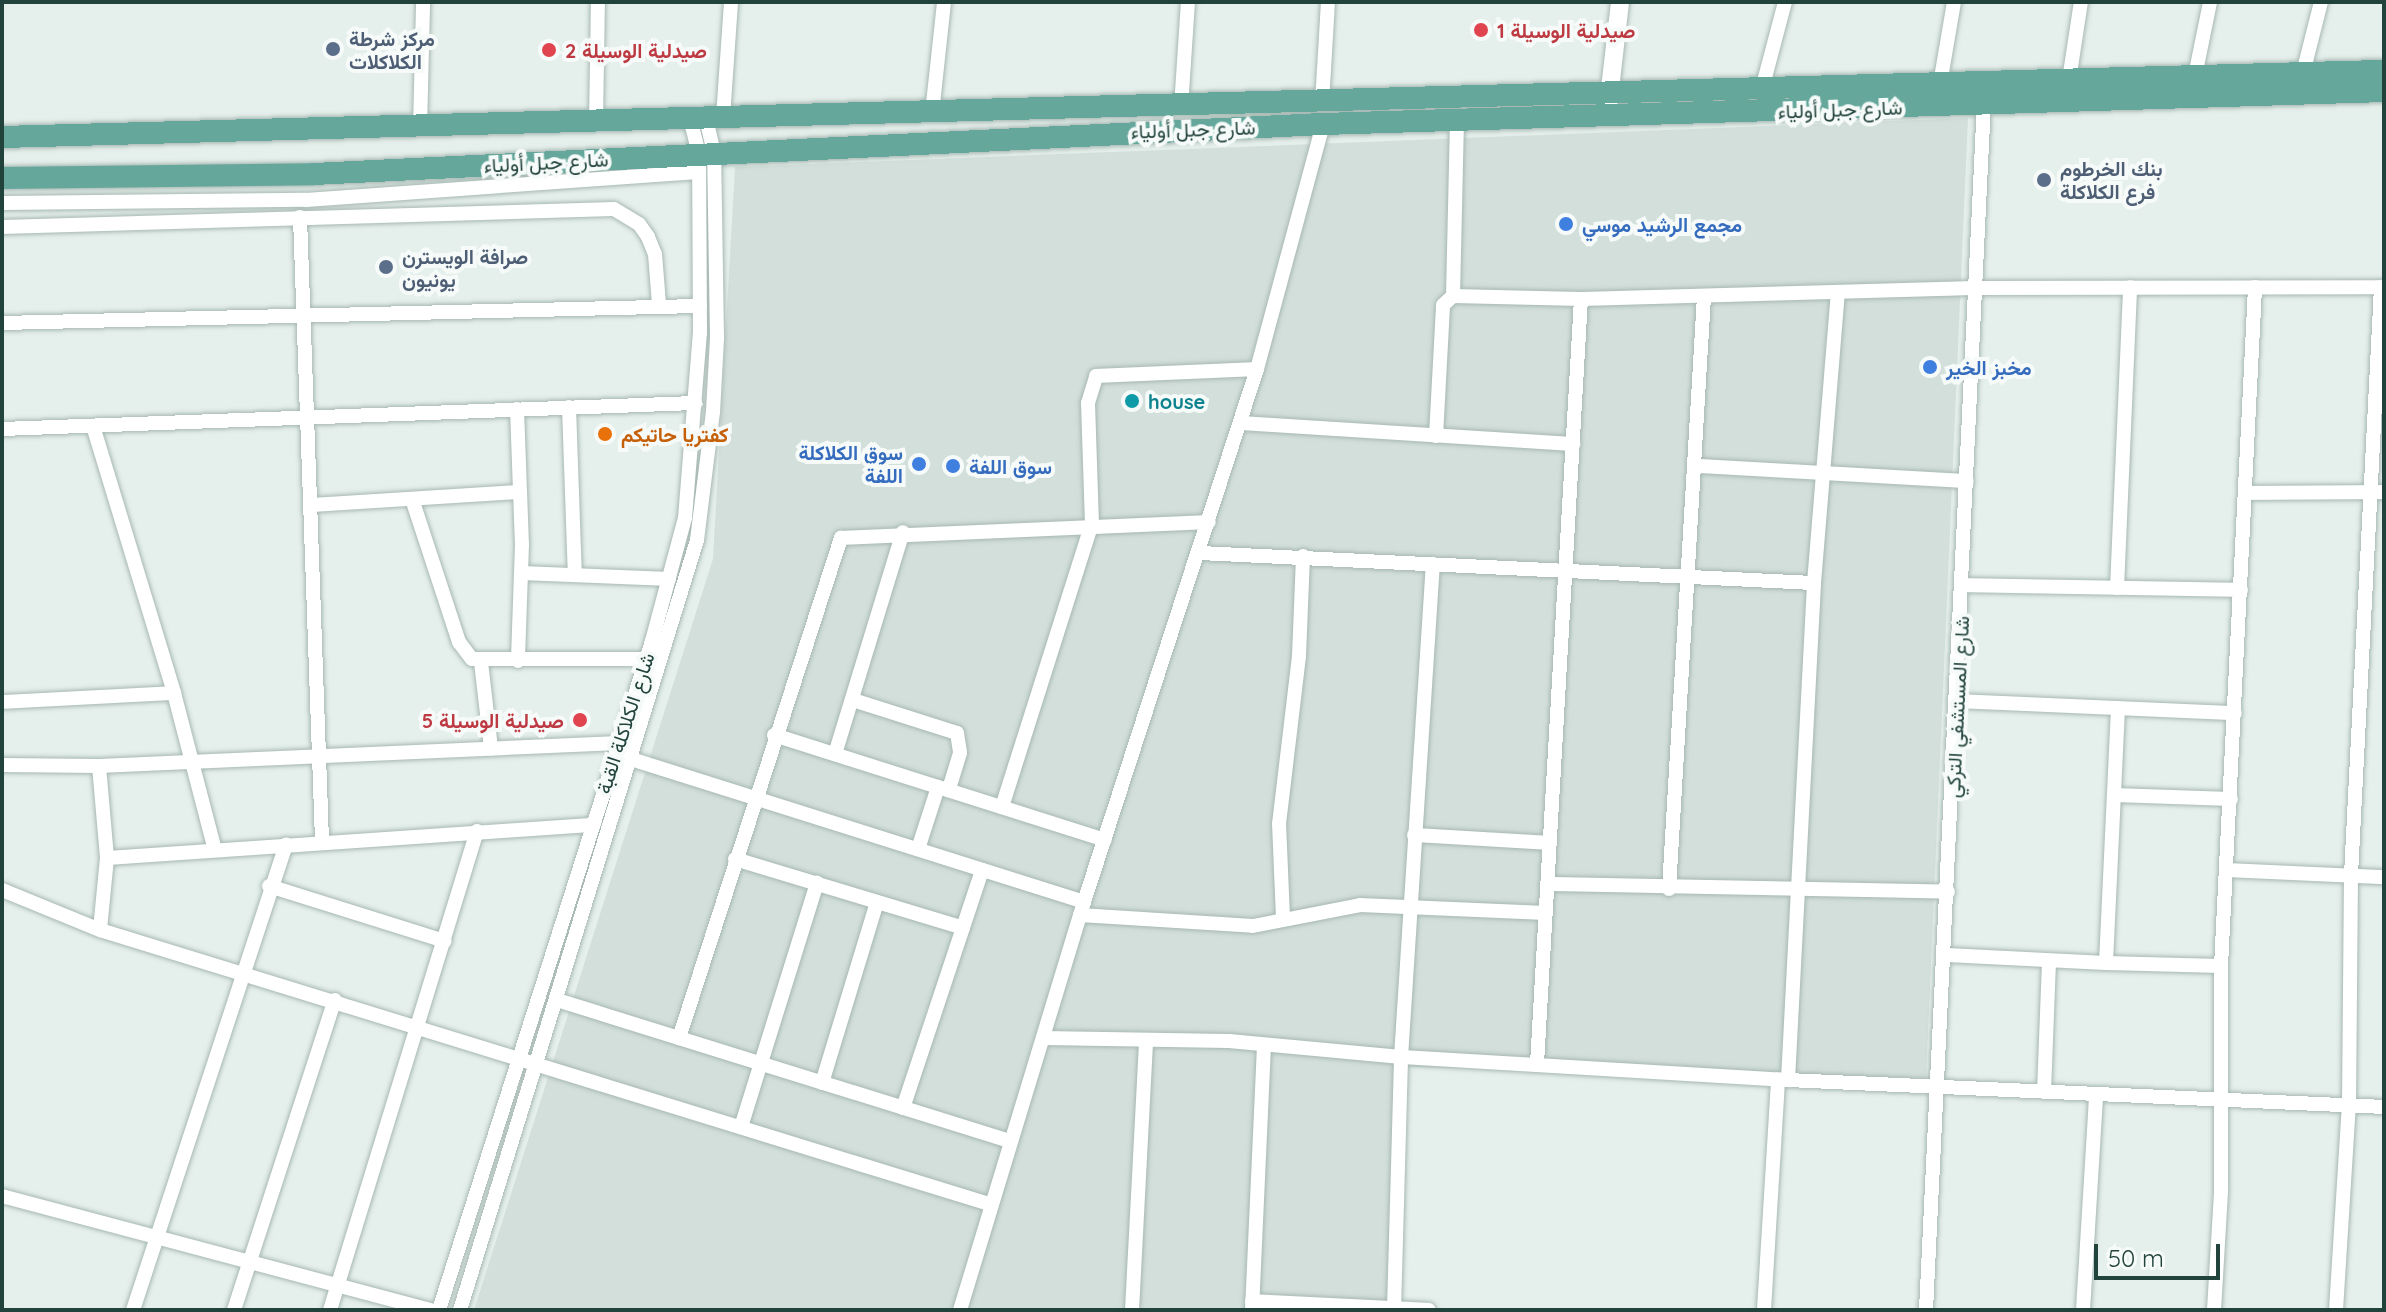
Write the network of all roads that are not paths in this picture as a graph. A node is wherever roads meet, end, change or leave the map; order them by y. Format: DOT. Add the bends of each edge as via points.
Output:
graph roads {
  1 [pos="423,2"];
  2 [pos="598,2"];
  3 [pos="731,2"];
  4 [pos="944,2"];
  5 [pos="1188,2"];
  6 [pos="1328,2"];
  7 [pos="1620,2"];
  8 [pos="1785,2"];
  9 [pos="1954,2"];
  10 [pos="2081,2"];
  11 [pos="2210,2"];
  12 [pos="2321,2"];
  13 [pos="2384,71"];
  14 [pos="2303,73"];
  15 [pos="2195,76"];
  16 [pos="2069,80"];
  17 [pos="1940,84"];
  18 [pos="1762,89"];
  19 [pos="2384,91"];
  20 [pos="1608,93"];
  21 [pos="1984,103"];
  22 [pos="1181,107"];
  23 [pos="932,113"];
  24 [pos="1322,113"];
  25 [pos="706,117"];
  26 [pos="1608,117"];
  27 [pos="1457,120"];
  28 [pos="596,124"];
  29 [pos="420,129"];
  30 [pos="2,137"];
  31 [pos="704,160"];
  32 [pos="2,178"];
  33 [pos="2,203"];
  34 [pos="300,217"];
  35 [pos="2,227"];
  36 [pos="2130,287"];
  37 [pos="2255,287"];
  38 [pos="2382,287"];
  39 [pos="1975,288"];
  40 [pos="1838,293"];
  41 [pos="1453,296"];
  42 [pos="1704,297"];
  43 [pos="1581,299"];
  44 [pos="659,304"];
  45 [pos="700,306"];
  46 [pos="304,314"];
  47 [pos="2,323"];
  48 [pos="1257,369"];
  49 [pos="2380,391"];
  50 [pos="696,403"];
  51 [pos="569,407"];
  52 [pos="517,409"];
  53 [pos="308,417"];
  54 [pos="1240,423"];
  55 [pos="93,426"];
  56 [pos="2,429"];
  57 [pos="1436,436"];
  58 [pos="1573,444"];
  59 [pos="1698,466"];
  60 [pos="1823,474"];
  61 [pos="1967,481"];
  62 [pos="519,492"];
  63 [pos="2378,492"];
  64 [pos="2245,493"];
  65 [pos="412,499"];
  66 [pos="311,505"];
  67 [pos="1209,522"];
  68 [pos="1092,524"];
  69 [pos="903,532"];
  70 [pos="1200,553"];
  71 [pos="1303,556"];
  72 [pos="1433,564"];
  73 [pos="1564,572"];
  74 [pos="522,573"];
  75 [pos="575,575"];
  76 [pos="1689,577"];
  77 [pos="669,579"];
  78 [pos="1814,583"];
  79 [pos="1963,585"];
  80 [pos="2117,588"];
  81 [pos="2241,590"];
  82 [pos="646,659"];
  83 [pos="518,661"];
  84 [pos="481,662"];
  85 [pos="174,693"];
  86 [pos="853,700"];
  87 [pos="1958,701"];
  88 [pos="2,702"];
  89 [pos="2118,708"];
  90 [pos="2235,713"];
  91 [pos="774,735"];
  92 [pos="618,743"];
  93 [pos="491,748"];
  94 [pos="321,754"];
  95 [pos="835,754"];
  96 [pos="193,759"];
  97 [pos="631,759"];
  98 [pos="2,765"];
  99 [pos="99,766"];
  100 [pos="943,789"];
  101 [pos="2114,795"];
  102 [pos="754,798"];
  103 [pos="2231,799"];
  104 [pos="1002,807"];
  105 [pos="591,825"];
  106 [pos="477,831"];
  107 [pos="1414,835"];
  108 [pos="1105,840"];
  109 [pos="322,842"];
  110 [pos="1548,843"];
  111 [pos="286,845"];
  112 [pos="918,849"];
  113 [pos="215,850"];
  114 [pos="107,858"];
  115 [pos="735,859"];
  116 [pos="982,870"];
  117 [pos="2228,870"];
  118 [pos="2351,875"];
  119 [pos="2384,877"];
  120 [pos="817,883"];
  121 [pos="1547,884"];
  122 [pos="269,886"];
  123 [pos="1669,889"];
  124 [pos="2,890"];
  125 [pos="1798,891"];
  126 [pos="1948,892"];
  127 [pos="877,902"];
  128 [pos="1409,905"];
  129 [pos="1082,908"];
  130 [pos="1546,913"];
  131 [pos="1283,918"];
  132 [pos="963,928"];
  133 [pos="100,930"];
  134 [pos="445,941"];
  135 [pos="1947,955"];
  136 [pos="2049,961"];
  137 [pos="2106,963"];
  138 [pos="2221,966"];
  139 [pos="240,972"];
  140 [pos="335,1000"];
  141 [pos="557,1000"];
  142 [pos="420,1027"];
  143 [pos="679,1038"];
  144 [pos="1043,1038"];
  145 [pos="1146,1041"];
  146 [pos="1264,1045"];
  147 [pos="518,1057"];
  148 [pos="1401,1057"];
  149 [pos="537,1063"];
  150 [pos="761,1063"];
  151 [pos="1537,1064"];
  152 [pos="1783,1080"];
  153 [pos="822,1083"];
  154 [pos="1940,1088"];
  155 [pos="2044,1092"];
  156 [pos="2096,1096"];
  157 [pos="2218,1099"];
  158 [pos="2349,1105"];
  159 [pos="2384,1107"];
  160 [pos="903,1108"];
  161 [pos="741,1127"];
  162 [pos="1010,1141"];
  163 [pos="2,1196"];
  164 [pos="989,1204"];
  165 [pos="157,1233"];
  166 [pos="249,1259"];
  167 [pos="337,1283"];
  168 [pos="1252,1306"];
  169 [pos="1394,1308"];
  170 [pos="133,1310"];
  171 [pos="234,1310"];
  172 [pos="330,1310"];
  173 [pos="431,1310"];
  174 [pos="439,1310"];
  175 [pos="460,1310"];
  176 [pos="960,1310"];
  177 [pos="1132,1310"];
  178 [pos="1429,1310"];
  179 [pos="1764,1310"];
  180 [pos="1926,1310"];
  181 [pos="2083,1310"];
  182 [pos="2214,1310"];
  183 [pos="2336,1310"];
  1 -- 29 [label="street"];
  2 -- 28 [label="street"];
  3 -- 25 [label="street, شارع الكلاكلة القبة"];
  4 -- 23 [label="street"];
  5 -- 22 [label="street"];
  6 -- 24 [label="street"];
  7 -- 20 [label="street"];
  8 -- 18 [label="street"];
  9 -- 17 [label="street"];
  10 -- 16 [label="street"];
  11 -- 15 [label="street"];
  12 -- 14 [label="street"];
  13 -- 14 [label="main road, شارع جبل أولياء"];
  14 -- 15 [label="main road, شارع جبل أولياء"];
  15 -- 16 [label="main road, شارع جبل أولياء"];
  16 -- 17 [label="main road, شارع جبل أولياء"];
  17 -- 18 [label="main road, شارع جبل أولياء"];
  18 -- 20 [label="main road, شارع جبل أولياء"];
  19 -- 21 [label="main road, شارع جبل أولياء"];
  20 -- 24 [label="main road, شارع جبل أولياء"];
  20 -- 26 [label="street"];
  21 -- 26 [label="main road, شارع جبل أولياء"];
  21 -- 39 [label="street, شارع المستشفي التركي"];
  22 -- 23 [label="main road, شارع جبل أولياء"];
  22 -- 24 [label="main road, شارع جبل أولياء"];
  23 -- 25 [label="main road, شارع جبل أولياء"];
  24 -- 27 [label="main road, شارع جبل أولياء"];
  24 -- 31 [label="main road, شارع جبل أولياء"];
  24 -- 48 [label="street"];
  25 -- 28 [label="main road, شارع جبل أولياء"];
  25 -- 31 [label="street, شارع الكلاكلة القبة"];
  26 -- 27 [label="main road, شارع جبل أولياء"];
  27 -- 41 [label="street"];
  28 -- 29 [label="main road, شارع جبل أولياء"];
  29 -- 30 [label="main road, شارع جبل أولياء"];
  31 -- 32 [label="main road, شارع جبل أولياء"];
  31 -- 33 [label="street" via="306,200"];
  31 -- 45 [label="street, شارع الكلاكلة القبة"];
  31 -- 97 [label="street, شارع الكلاكلة القبة" via="717,338 701,511"];
  34 -- 35 [label="street"];
  34 -- 44 [label="street" via="614,209 639,224 648,237 655,254"];
  34 -- 46 [label="street"];
  36 -- 37 [label="street"];
  36 -- 39 [label="street"];
  36 -- 80 [label="street"];
  37 -- 38 [label="street"];
  37 -- 64 [label="street"];
  38 -- 49 [label="street"];
  39 -- 40 [label="street"];
  39 -- 61 [label="street, شارع المستشفي التركي"];
  40 -- 42 [label="street"];
  40 -- 60 [label="street"];
  41 -- 43 [label="street"];
  41 -- 57 [label="street" via="1443,305"];
  42 -- 43 [label="street"];
  42 -- 59 [label="street"];
  43 -- 58 [label="street"];
  44 -- 45 [label="street"];
  44 -- 46 [label="street"];
  45 -- 50 [label="street, شارع الكلاكلة القبة"];
  46 -- 47 [label="street"];
  46 -- 53 [label="street"];
  48 -- 54 [label="street"];
  48 -- 68 [label="street" via="1096,376 1088,403"];
  49 -- 63 [label="street"];
  50 -- 51 [label="street"];
  50 -- 77 [label="street, شارع الكلاكلة القبة" via="685,518"];
  51 -- 52 [label="street"];
  51 -- 75 [label="street"];
  52 -- 53 [label="street"];
  52 -- 62 [label="street"];
  53 -- 55 [label="street"];
  53 -- 66 [label="street"];
  54 -- 57 [label="street"];
  54 -- 67 [label="street"];
  55 -- 56 [label="street"];
  55 -- 85 [label="street"];
  57 -- 58 [label="street"];
  58 -- 73 [label="street"];
  59 -- 60 [label="street"];
  59 -- 76 [label="street"];
  60 -- 61 [label="street"];
  60 -- 78 [label="street"];
  61 -- 79 [label="street, شارع المستشفي التركي"];
  62 -- 65 [label="street"];
  62 -- 74 [label="street"];
  63 -- 64 [label="street"];
  63 -- 118 [label="street"];
  64 -- 81 [label="street"];
  65 -- 66 [label="street"];
  65 -- 84 [label="street" via="459,642"];
  66 -- 94 [label="street"];
  67 -- 68 [label="street"];
  67 -- 70 [label="street"];
  68 -- 69 [label="street"];
  68 -- 104 [label="street"];
  69 -- 86 [label="street"];
  69 -- 91 [label="street" via="852,535 841,538 833,549"];
  70 -- 71 [label="street"];
  70 -- 108 [label="street"];
  71 -- 72 [label="street"];
  71 -- 131 [label="street" via="1299,656 1279,824"];
  72 -- 73 [label="street"];
  72 -- 107 [label="street"];
  73 -- 76 [label="street"];
  73 -- 110 [label="street"];
  74 -- 75 [label="street"];
  74 -- 83 [label="street"];
  75 -- 77 [label="street"];
  76 -- 78 [label="street"];
  76 -- 123 [label="street"];
  77 -- 82 [label="street, شارع الكلاكلة القبة"];
  78 -- 125 [label="street"];
  79 -- 80 [label="street"];
  79 -- 87 [label="street, شارع المستشفي التركي"];
  80 -- 81 [label="street"];
  81 -- 90 [label="street"];
  82 -- 83 [label="street"];
  82 -- 92 [label="street, شارع الكلاكلة القبة"];
  83 -- 84 [label="street"];
  84 -- 93 [label="street"];
  85 -- 88 [label="street"];
  85 -- 96 [label="street"];
  86 -- 95 [label="street"];
  86 -- 100 [label="street" via="957,733 960,753"];
  87 -- 89 [label="street"];
  87 -- 126 [label="street, شارع المستشفي التركي"];
  89 -- 90 [label="street"];
  89 -- 101 [label="street"];
  90 -- 103 [label="street"];
  91 -- 95 [label="street"];
  91 -- 102 [label="street"];
  92 -- 93 [label="street"];
  92 -- 105 [label="street, شارع الكلاكلة القبة"];
  93 -- 94 [label="street"];
  94 -- 96 [label="street"];
  94 -- 109 [label="street"];
  95 -- 100 [label="street"];
  96 -- 99 [label="street"];
  96 -- 113 [label="street"];
  97 -- 102 [label="street"];
  97 -- 141 [label="street, شارع الكلاكلة القبة"];
  98 -- 99 [label="street"];
  99 -- 114 [label="street"];
  100 -- 104 [label="street"];
  100 -- 112 [label="street"];
  101 -- 103 [label="street"];
  101 -- 137 [label="street"];
  102 -- 112 [label="street"];
  102 -- 115 [label="street"];
  103 -- 117 [label="street"];
  104 -- 108 [label="street"];
  105 -- 106 [label="street"];
  105 -- 147 [label="street, شارع الكلاكلة القبة"];
  106 -- 109 [label="street"];
  106 -- 134 [label="street"];
  107 -- 110 [label="street"];
  107 -- 128 [label="street"];
  108 -- 129 [label="street"];
  109 -- 111 [label="street"];
  110 -- 121 [label="street"];
  111 -- 113 [label="street"];
  111 -- 122 [label="street"];
  112 -- 116 [label="street"];
  113 -- 114 [label="street"];
  114 -- 133 [label="street"];
  115 -- 120 [label="street"];
  115 -- 143 [label="street"];
  116 -- 129 [label="street"];
  116 -- 132 [label="street"];
  117 -- 118 [label="street"];
  117 -- 138 [label="street"];
  118 -- 119 [label="street"];
  118 -- 158 [label="street"];
  120 -- 127 [label="street"];
  120 -- 150 [label="street"];
  121 -- 123 [label="street"];
  121 -- 130 [label="street"];
  122 -- 134 [label="street"];
  122 -- 139 [label="street"];
  123 -- 125 [label="street"];
  124 -- 133 [label="street"];
  125 -- 126 [label="street"];
  125 -- 152 [label="street"];
  126 -- 135 [label="street, شارع المستشفي التركي"];
  127 -- 132 [label="street"];
  127 -- 153 [label="street"];
  128 -- 130 [label="street"];
  128 -- 131 [label="street" via="1360,905"];
  128 -- 148 [label="street"];
  129 -- 131 [label="street" via="1253,926"];
  129 -- 144 [label="street"];
  130 -- 151 [label="street"];
  132 -- 160 [label="street"];
  133 -- 139 [label="street"];
  134 -- 142 [label="street"];
  135 -- 136 [label="street"];
  135 -- 154 [label="street, شارع المستشفي التركي"];
  136 -- 137 [label="street"];
  136 -- 155 [label="street"];
  137 -- 138 [label="street"];
  138 -- 157 [label="street"];
  139 -- 140 [label="street"];
  139 -- 165 [label="street"];
  140 -- 142 [label="street"];
  140 -- 166 [label="street"];
  141 -- 143 [label="street"];
  141 -- 149 [label="street, شارع الكلاكلة القبة"];
  142 -- 147 [label="street"];
  142 -- 167 [label="street"];
  143 -- 150 [label="street"];
  144 -- 145 [label="street"];
  144 -- 162 [label="street"];
  145 -- 146 [label="street"];
  145 -- 177 [label="street"];
  146 -- 148 [label="street"];
  146 -- 168 [label="street"];
  147 -- 149 [label="street"];
  147 -- 174 [label="street, شارع الكلاكلة القبة"];
  148 -- 151 [label="street"];
  148 -- 169 [label="street"];
  149 -- 161 [label="street"];
  149 -- 175 [label="street, شارع الكلاكلة القبة"];
  150 -- 153 [label="street"];
  150 -- 161 [label="street"];
  151 -- 152 [label="street"];
  152 -- 154 [label="street"];
  152 -- 179 [label="street"];
  153 -- 160 [label="street"];
  154 -- 155 [label="street"];
  154 -- 180 [label="street, شارع المستشفي التركي"];
  155 -- 156 [label="street"];
  156 -- 157 [label="street"];
  156 -- 181 [label="street"];
  157 -- 158 [label="street"];
  157 -- 182 [label="street" via="2221,1192"];
  158 -- 159 [label="street"];
  158 -- 183 [label="street"];
  160 -- 162 [label="street"];
  161 -- 164 [label="street"];
  162 -- 164 [label="street"];
  163 -- 165 [label="street"];
  164 -- 176 [label="street"];
  165 -- 166 [label="street"];
  165 -- 170 [label="street"];
  166 -- 167 [label="street"];
  166 -- 171 [label="street"];
  167 -- 172 [label="street"];
  167 -- 173 [label="street"];
  168 -- 169 [label="street"];
  169 -- 178 [label="street"];
}
